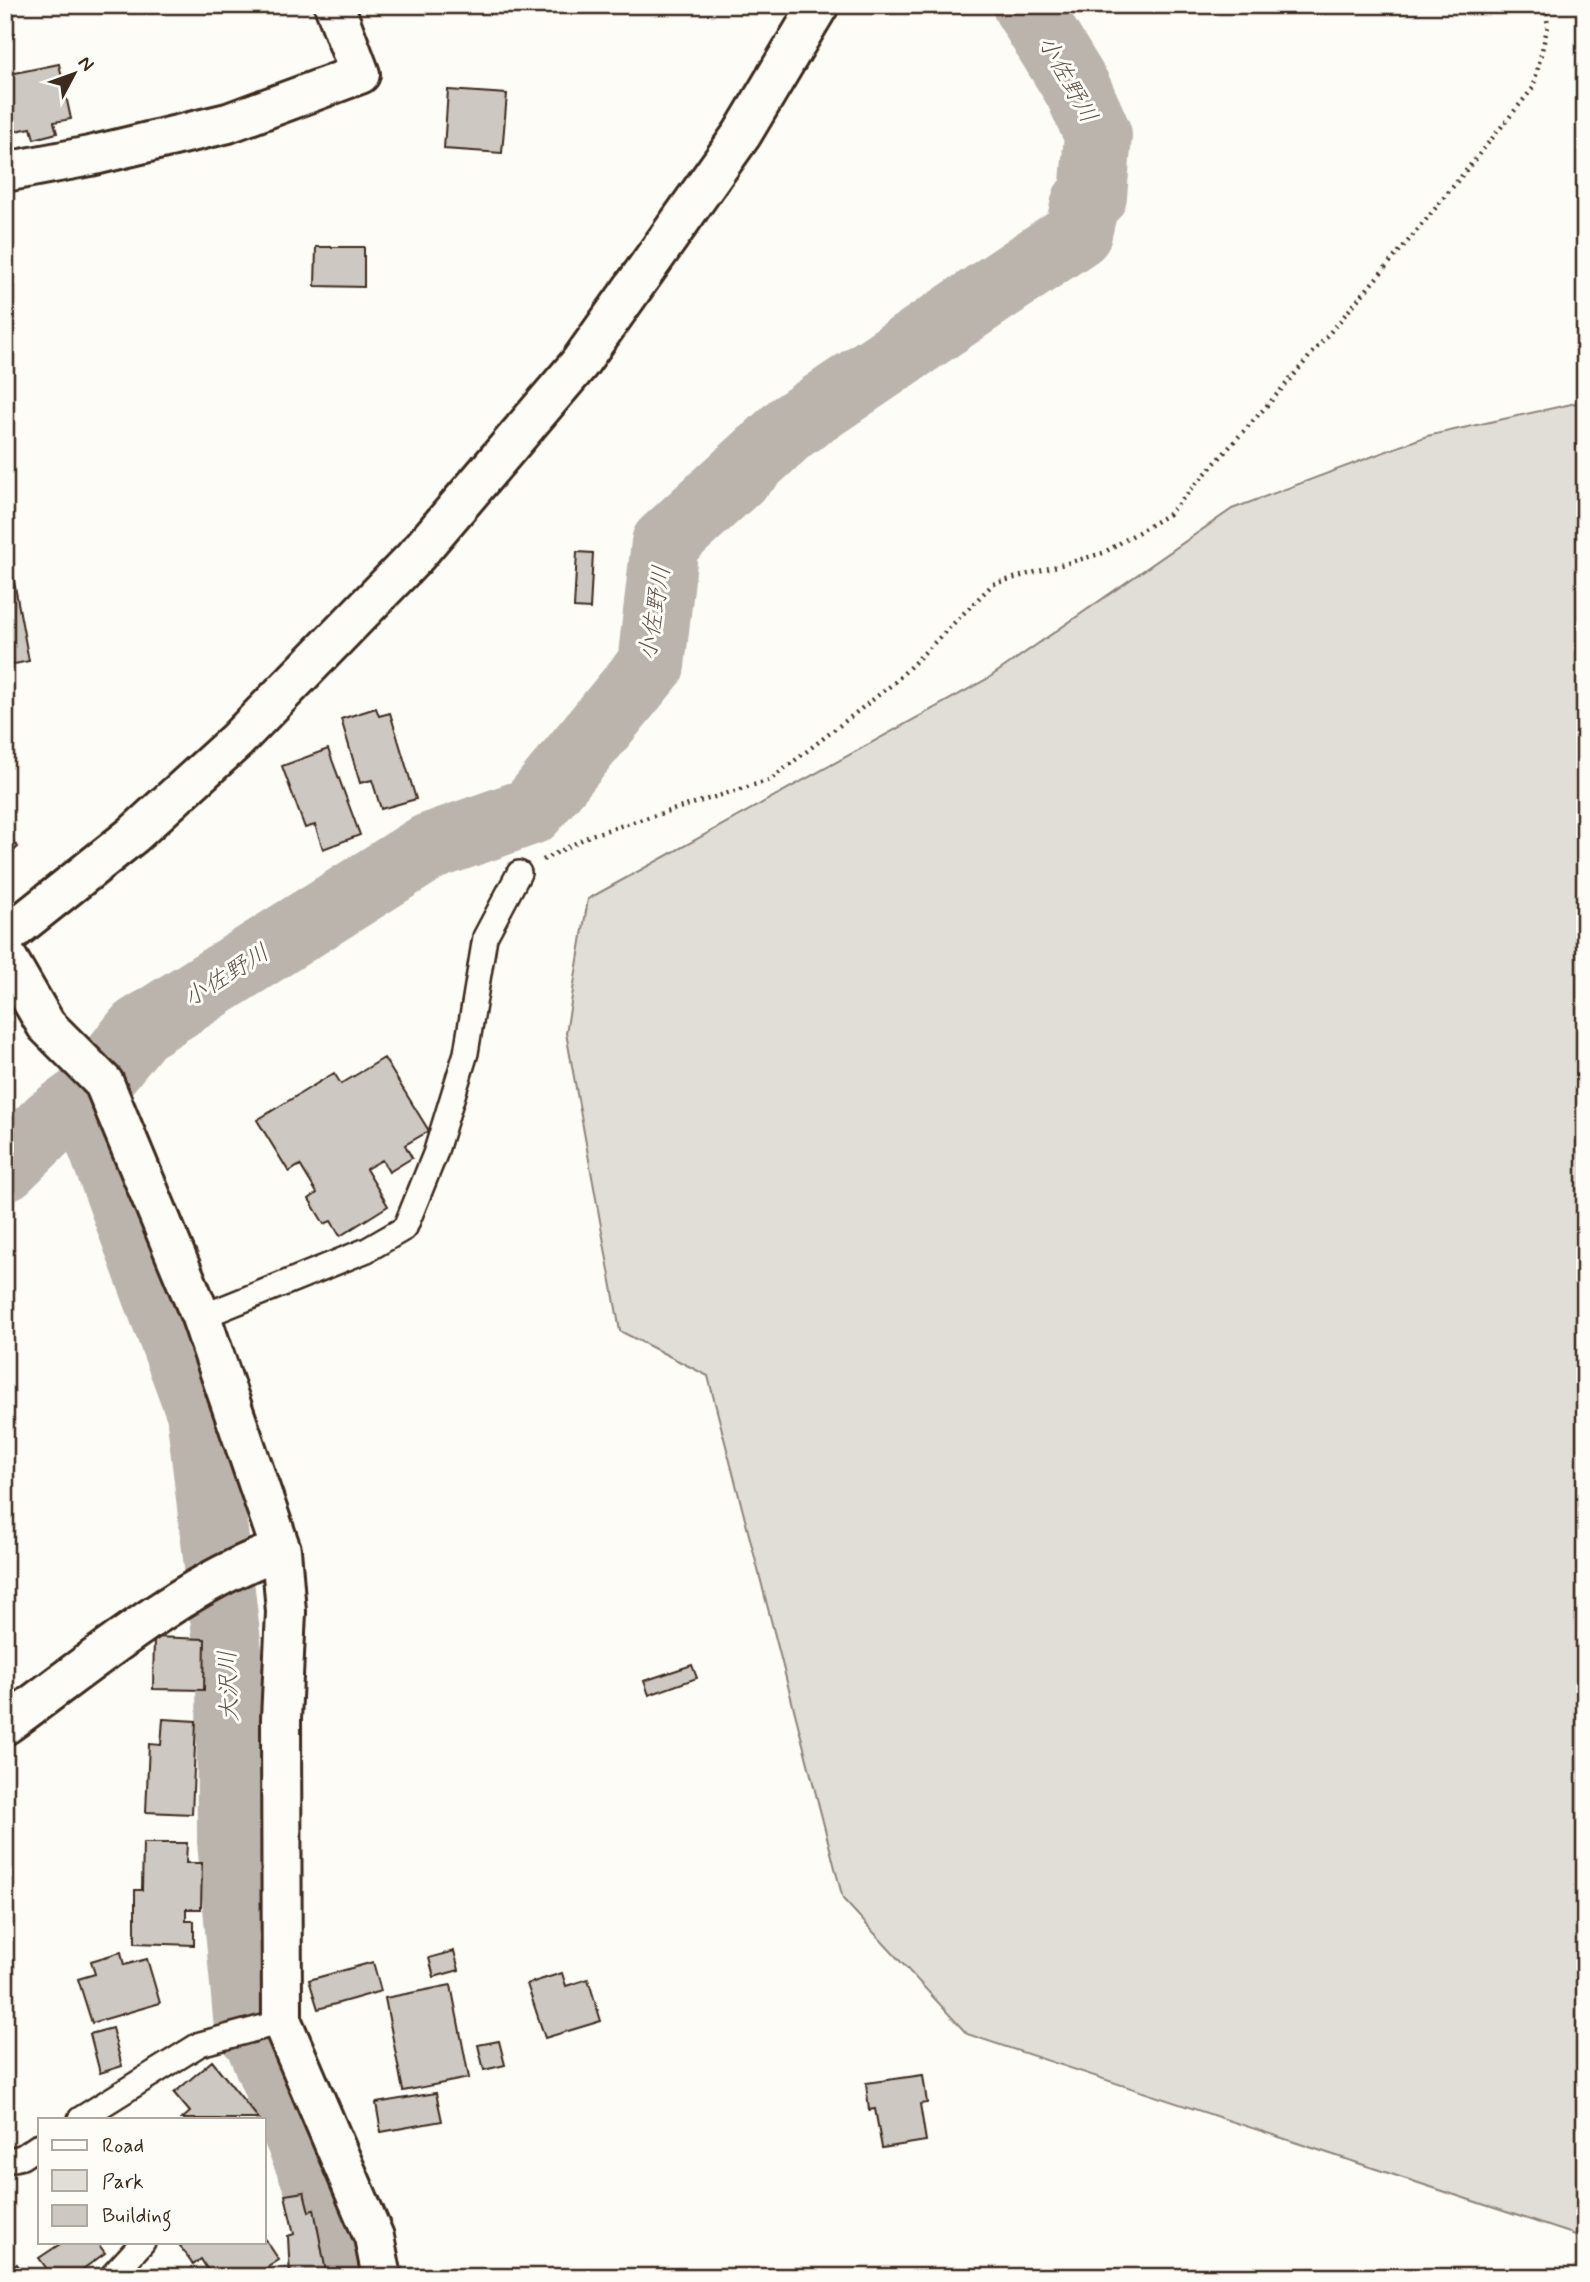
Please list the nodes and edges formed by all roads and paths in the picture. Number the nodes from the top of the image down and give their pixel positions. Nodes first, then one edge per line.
1 (334, 5) edge
2 (819, 5) edge
3 (1544, 5) edge
4 (5, 172) edge
5 (519, 873) joint
6 (5, 937) edge
7 (5, 954) edge
8 (201, 1317) junction
9 (281, 1550) junction
10 (5, 1725) edge
11 (282, 2022) junction
12 (82, 2118) edge
13 (38, 2146) edge
14 (5, 2161) edge
15 (141, 2244) edge
16 (111, 2277) edge
17 (382, 2277) edge

1 - 4 street
2 - 6 street
3 - 5 path
5 - 8 lane
7 - 8 street
8 - 9 street
9 - 10 street
9 - 11 street
11 - 12 lane
11 - 17 street
13 - 14 lane
15 - 16 lane

